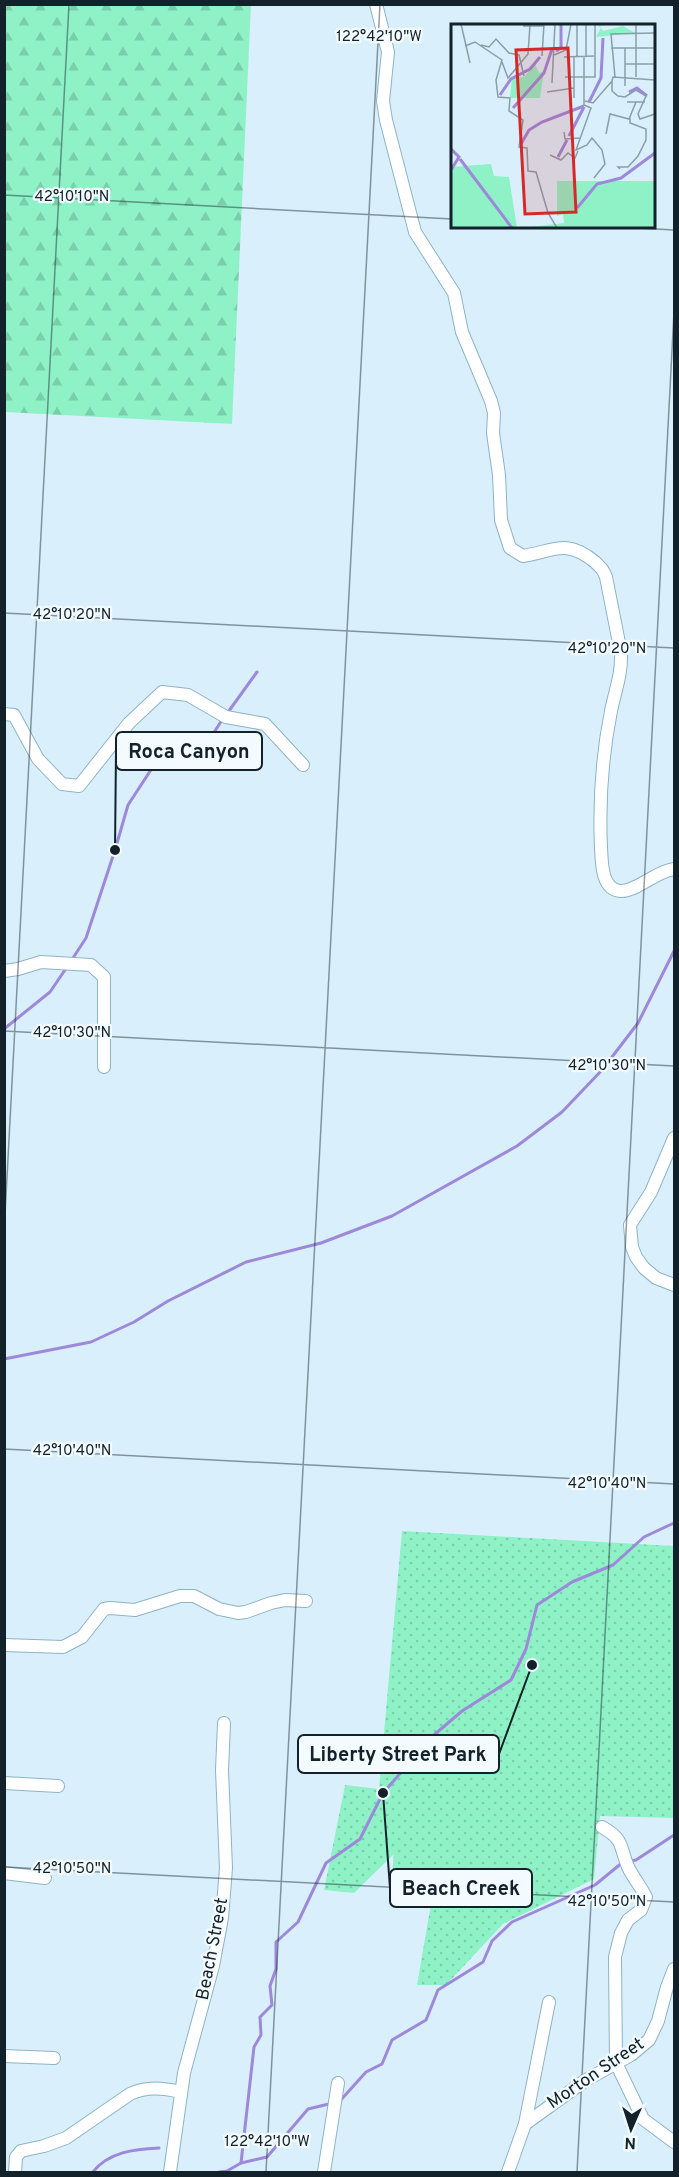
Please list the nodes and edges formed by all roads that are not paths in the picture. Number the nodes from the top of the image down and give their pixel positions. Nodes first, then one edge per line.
1 (376, 4) edge
2 (4, 714) edge
3 (303, 765) dead end
4 (675, 869) edge
5 (4, 971) edge
6 (104, 1067) dead end
7 (675, 1138) edge
8 (675, 1285) edge
9 (306, 1601) dead end
10 (4, 1645) edge
11 (224, 1723) dead end
12 (4, 1783) edge
13 (58, 1786) dead end
14 (602, 1827) dead end
15 (4, 1873) edge
16 (45, 1878) dead end
17 (675, 1969) edge
18 (549, 2002) dead end
19 (4, 2056) edge
20 (54, 2058) dead end
21 (616, 2063) junction
22 (338, 2083) dead end
23 (182, 2092) junction
24 (525, 2124) junction
25 (675, 2142) edge
26 (15, 2172) edge
27 (170, 2172) edge
28 (324, 2172) edge
29 (508, 2172) edge

1 - 4 street
2 - 3 street
5 - 6 street
7 - 8 street
9 - 10 street
11 - 23 street, Beach Street
12 - 13 street
14 - 21 street
15 - 16 street
17 - 21 street, Morton Street
18 - 24 street
19 - 20 street
21 - 24 street, Morton Street
21 - 25 street
22 - 28 street
23 - 26 street
23 - 27 street, Beach Street
24 - 29 street

